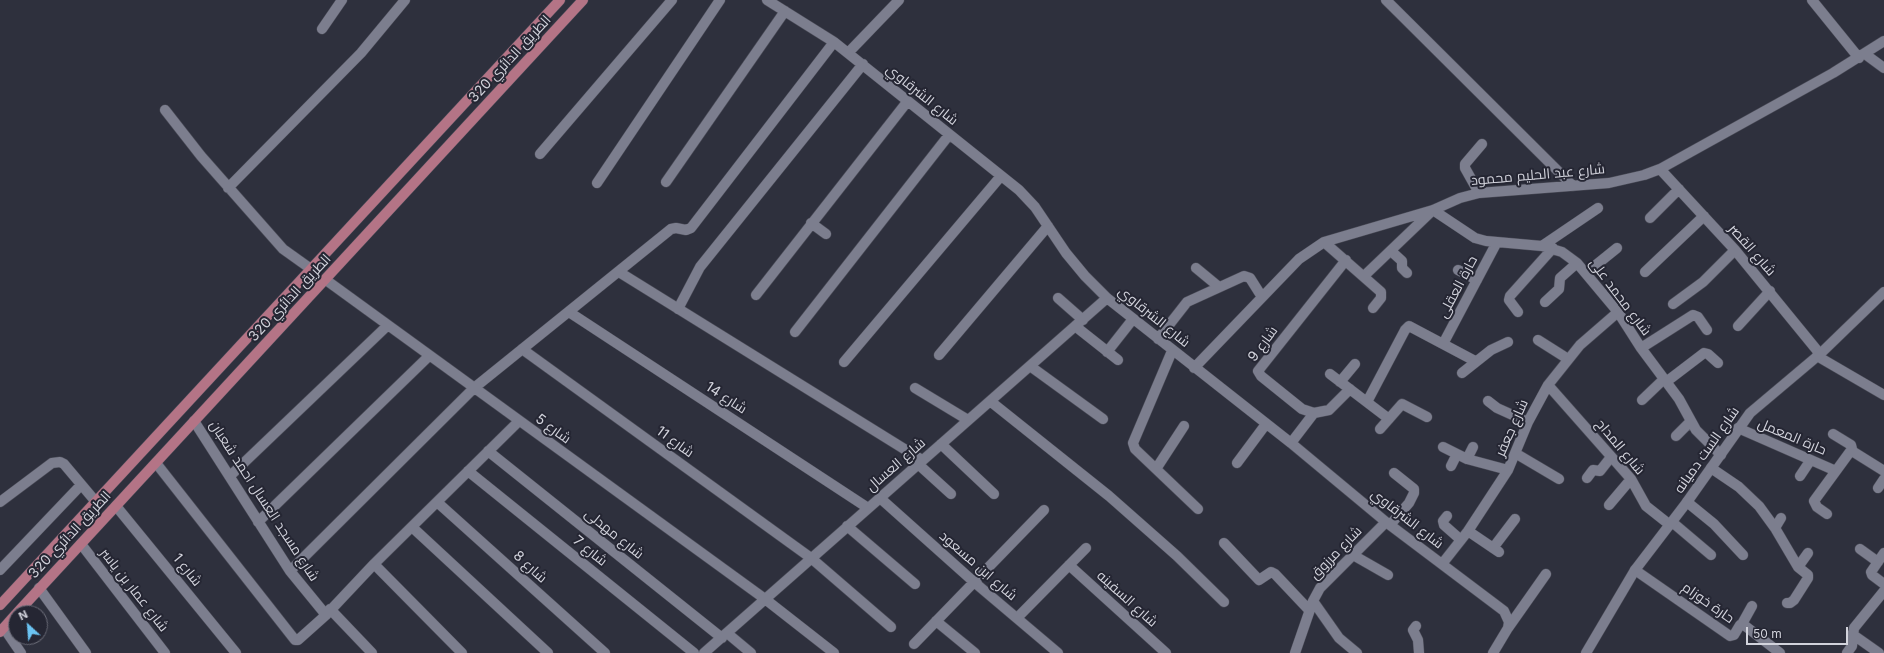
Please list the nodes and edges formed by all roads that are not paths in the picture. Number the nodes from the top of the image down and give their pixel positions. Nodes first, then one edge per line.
1 (342, 0) edge
2 (405, 0) edge
3 (560, 0) edge
4 (583, 0) edge
5 (672, 0) edge
6 (720, 0) edge
7 (899, 0) edge
8 (1386, 0) edge
9 (1812, 0) edge
10 (771, 1) edge
11 (785, 11) junction
12 (322, 29) dead end
13 (1884, 41) edge
14 (834, 42) junction
15 (848, 54) junction
16 (1862, 56) junction
17 (863, 64) junction
18 (1884, 68) edge
19 (907, 102) junction
20 (165, 110) dead end
21 (949, 135) junction
22 (1482, 144) dead end
23 (540, 154) dead end
24 (1660, 169) junction
25 (1001, 176) junction
26 (666, 182) dead end
27 (597, 183) dead end
28 (1573, 186) junction
29 (228, 188) junction
30 (1679, 189) junction
31 (1480, 193) junction
32 (1598, 208) dead end
33 (1433, 210) junction
34 (1704, 216) junction
35 (1650, 218) dead end
36 (811, 223) junction
37 (1048, 226) junction
38 (826, 234) dead end
39 (1324, 242) junction
40 (1497, 242) junction
41 (1542, 246) junction
42 (1553, 248) junction
43 (1617, 248) dead end
44 (1735, 250) junction
45 (1391, 251) junction
46 (1346, 260) junction
47 (1577, 263) junction
48 (1196, 268) dead end
49 (311, 269) junction
50 (1458, 270) dead end
51 (619, 272) junction
52 (1645, 272) dead end
53 (1407, 273) dead end
54 (1586, 273) junction
55 (1364, 276) junction
56 (326, 280) junction
57 (1477, 280) junction
58 (1219, 287) junction
59 (1770, 291) junction
60 (1883, 294) edge
61 (756, 295) dead end
62 (1262, 297) junction
63 (1058, 298) dead end
64 (1107, 298) junction
65 (1546, 302) dead end
66 (1674, 304) dead end
67 (1373, 308) dead end
68 (678, 309) junction
69 (569, 312) junction
70 (1518, 312) dead end
71 (1618, 312) junction
72 (1133, 319) junction
73 (1079, 323) junction
74 (387, 326) junction
75 (1738, 326) dead end
76 (1707, 330) dead end
77 (795, 332) dead end
78 (1158, 339) junction
79 (1538, 340) dead end
80 (1508, 342) dead end
81 (1443, 344) junction
82 (1641, 348) junction
83 (522, 349) junction
84 (1172, 351) junction
85 (1107, 352) junction
86 (939, 355) dead end
87 (1818, 355) junction
88 (429, 356) junction
89 (1568, 359) junction
90 (1118, 360) dead end
91 (1476, 360) junction
92 (844, 362) dead end
93 (1718, 362) dead end
94 (1355, 364) dead end
95 (1030, 366) junction
96 (1194, 368) junction
97 (1462, 373) dead end
98 (1330, 374) dead end
99 (1665, 380) junction
100 (1340, 382) junction
101 (1548, 385) junction
102 (474, 388) junction
103 (915, 388) dead end
104 (1350, 389) junction
105 (1884, 395) edge
106 (1642, 400) dead end
107 (990, 401) junction
108 (1488, 401) dead end
109 (1367, 402) junction
110 (1314, 413) junction
111 (1427, 417) dead end
112 (1389, 418) junction
113 (1103, 419) dead end
114 (968, 420) junction
115 (194, 421) junction
116 (519, 421) junction
117 (1528, 422) junction
118 (1690, 422) junction
119 (1266, 424) junction
120 (1184, 426) dead end
121 (1738, 428) junction
122 (1380, 429) dead end
123 (1833, 434) dead end
124 (1676, 436) dead end
125 (1291, 443) junction
126 (940, 444) junction
127 (1442, 447) dead end
128 (1473, 447) dead end
129 (488, 451) junction
130 (1852, 451) junction
131 (1515, 453) junction
132 (1721, 455) junction
133 (1462, 456) junction
134 (1612, 457) junction
135 (1810, 461) junction
136 (920, 462) junction
137 (156, 463) junction
138 (1237, 463) dead end
139 (1451, 466) dead end
140 (1711, 468) junction
141 (1156, 469) junction
142 (1508, 470) junction
143 (468, 471) junction
144 (1836, 471) junction
145 (1884, 471) edge
146 (1394, 473) dead end
147 (230, 476) junction
148 (1800, 476) dead end
149 (1587, 478) dead end
150 (1559, 479) dead end
151 (1630, 479) junction
152 (1884, 479) edge
153 (81, 485) junction
154 (1878, 488) dead end
155 (951, 494) dead end
156 (994, 494) dead end
157 (880, 498) junction
158 (0, 502) edge
159 (96, 502) junction
160 (437, 502) junction
161 (1688, 502) junction
162 (1609, 505) dead end
163 (116, 506) junction
164 (868, 508) junction
165 (1198, 508) dead end
166 (1044, 510) dead end
167 (1827, 514) dead end
168 (1447, 516) dead end
169 (1781, 518) dead end
170 (1515, 519) dead end
171 (258, 522) junction
172 (1388, 523) junction
173 (1671, 524) junction
174 (847, 526) junction
175 (412, 527) junction
176 (1774, 528) junction
177 (1468, 531) junction
178 (1461, 540) junction
179 (1224, 543) dead end
180 (80, 544) junction
181 (1086, 548) dead end
182 (1860, 549) dead end
183 (1808, 553) dead end
184 (1353, 555) junction
185 (1711, 555) dead end
186 (1743, 555) dead end
187 (812, 558) junction
188 (1881, 558) edge
189 (374, 564) junction
190 (1442, 564) junction
191 (1069, 565) junction
192 (1798, 567) junction
193 (0, 570) edge
194 (1635, 570) junction
195 (290, 571) junction
196 (1546, 574) dead end
197 (1388, 576) dead end
198 (974, 582) junction
199 (915, 584) dead end
200 (1884, 584) edge
201 (39, 588) junction
202 (1884, 591) edge
203 (765, 599) junction
204 (1224, 602) dead end
205 (1787, 603) dead end
206 (0, 605) edge
207 (23, 605) edge
208 (1311, 606) junction
209 (1752, 606) dead end
210 (328, 612) junction
211 (1017, 618) junction
212 (936, 621) junction
213 (1742, 624) junction
214 (1416, 626) dead end
215 (891, 627) dead end
216 (1508, 628) junction
217 (2, 630) edge
218 (1852, 634) junction
219 (724, 635) junction
220 (914, 644) dead end
221 (1342, 649) edge
222 (21, 653) edge
223 (86, 653) edge
224 (165, 653) edge
225 (236, 653) edge
226 (372, 653) edge
227 (462, 653) edge
228 (548, 653) edge
229 (605, 653) edge
230 (694, 653) edge
231 (704, 653) edge
232 (751, 653) edge
233 (834, 653) edge
234 (975, 653) edge
235 (1058, 653) edge
236 (1166, 653) edge
237 (1295, 653) edge
238 (1357, 653) edge
239 (1419, 653) edge
240 (1493, 653) edge
241 (1586, 653) edge
242 (1780, 653) edge
243 (1847, 653) edge
244 (1879, 653) edge

1 - 12 street
2 - 29 street
3 - 49 main road, الطريق الدائري 320
4 - 56 main road, الطريق الدائري 320
5 - 23 street
6 - 27 street
7 - 15 street
8 - 28 street
9 - 16 street
10 - 11 street, شارع الشرقاوي
11 - 14 street, شارع الشرقاوي
11 - 26 street
13 - 16 street, شارع عبد الحليم محمود
14 - 15 street, شارع الشرقاوي
14 - 51 street
15 - 17 street, شارع الشرقاوي
16 - 18 street
16 - 24 street, شارع عبد الحليم محمود
17 - 19 street, شارع الشرقاوي
17 - 68 street
19 - 21 street, شارع الشرقاوي
19 - 36 street
20 - 29 street
21 - 25 street, شارع الشرقاوي
21 - 77 street
22 - 31 street
24 - 28 street, شارع عبد الحليم محمود
24 - 30 street, شارع القصر
25 - 37 street, شارع الشرقاوي
25 - 92 street
28 - 31 street, شارع عبد الحليم محمود
29 - 49 street
30 - 34 street, شارع القصر
30 - 35 street
31 - 33 street, شارع عبد الحليم محمود
32 - 41 street
33 - 39 street, شارع عبد الحليم محمود
33 - 40 street, شارع محمد على
33 - 45 street
34 - 44 street, شارع القصر
34 - 52 street
36 - 38 street
36 - 61 street
37 - 64 street, شارع الشرقاوي
37 - 86 street
39 - 46 street
39 - 62 street, شارع عبد الحليم محمود
40 - 41 street, شارع محمد على
40 - 57 street, حارة العقلى
41 - 42 street, شارع محمد على
42 - 47 street, شارع محمد على
42 - 70 street
43 - 54 street
44 - 59 street, شارع القصر
44 - 66 street
45 - 53 street
45 - 55 street
46 - 55 street
46 - 110 street, شارع 9
47 - 54 street, شارع محمد على
47 - 65 street
48 - 58 street
49 - 159 main road, الطريق الدائري 320
50 - 57 street
51 - 68 street
51 - 69 street
54 - 71 street, شارع محمد على
55 - 67 street
56 - 74 street, شارع 5
56 - 115 main road, الطريق الدائري 320
57 - 81 street, حارة العقلى
58 - 62 street
58 - 78 street
59 - 75 street
59 - 87 street, شارع القصر
60 - 87 street, شارع الست دميانه
62 - 96 street, شارع عبد الحليم محمود
63 - 73 street
64 - 72 street, شارع الشرقاوي
64 - 73 street, شارع العسال
68 - 136 street
69 - 83 street
69 - 164 street, شارع 14
71 - 82 street, شارع محمد على
71 - 89 street, شارع جعفر
72 - 78 street, شارع الشرقاوي
72 - 85 street
73 - 85 street
73 - 95 street, شارع العسال
74 - 88 street, شارع 5
74 - 147 street
76 - 82 street
78 - 84 street, شارع الشرقاوي
79 - 89 street
80 - 91 street
81 - 91 street
81 - 109 street
82 - 99 street, شارع محمد على
83 - 102 street
83 - 187 street, شارع 11
84 - 96 street, شارع الشرقاوي
84 - 141 street
85 - 90 street
87 - 105 street, شارع القصر
87 - 121 street, شارع الست دميانه
88 - 102 street, شارع 5
88 - 171 street
89 - 101 street, شارع جعفر
91 - 97 street
93 - 99 street
94 - 100 street
95 - 107 street, شارع العسال
95 - 113 street
96 - 119 street, شارع الشرقاوي
98 - 100 street
99 - 106 street
99 - 118 street, شارع محمد على
100 - 104 street
101 - 117 street, شارع جعفر
101 - 134 street, شارع المداح
102 - 116 street, شارع 5
102 - 195 street
103 - 114 street
104 - 109 street
104 - 110 street
107 - 114 street, شارع العسال
107 - 204 street
108 - 117 street
109 - 112 street
110 - 125 street
111 - 112 street
112 - 122 street
114 - 126 street, شارع العسال
115 - 137 main road, الطريق الدائري 320
115 - 147 street, شارع مسجد العسال احمد شعبان
116 - 129 street
116 - 203 street, شارع 5
117 - 131 street, شارع جعفر
118 - 124 street
118 - 132 street, شارع محمد على
119 - 125 street, شارع الشرقاوي
119 - 138 street
120 - 141 street
121 - 132 street, شارع الست دميانه
121 - 135 street, حارة المعمل
123 - 130 street
125 - 172 street, شارع الشرقاوي
126 - 136 street, شارع العسال
126 - 156 street
127 - 133 street
128 - 133 street
129 - 143 street
129 - 219 street, شارع مهدلى
130 - 144 street
130 - 145 street
131 - 142 street, شارع جعفر
131 - 150 street
132 - 140 street, شارع الست دميانه
133 - 139 street
133 - 142 street
134 - 149 street
134 - 151 street, شارع المداح
135 - 144 street, حارة المعمل
135 - 148 street
136 - 155 street
136 - 157 street, شارع العسال
137 - 163 main road, الطريق الدائري 320
137 - 210 street
140 - 161 street, شارع الست دميانه
140 - 176 street
141 - 165 street
142 - 177 street, شارع جعفر
143 - 160 street
143 - 230 street, شارع 7
144 - 167 street
146 - 172 street, شارع مرزوق
147 - 171 street, شارع مسجد العسال احمد شعبان
151 - 162 street
151 - 173 street, شارع المداح
152 - 154 street
153 - 158 street
153 - 159 street
153 - 193 street
157 - 164 street, شارع العسال
157 - 198 street, شارع ابن مسعود
159 - 206 main road, الطريق الدائري 320
160 - 175 street
160 - 229 street, شارع 8
161 - 173 street, شارع الست دميانه
161 - 186 street
163 - 180 main road, الطريق الدائري 320
163 - 225 street, شارع 1
164 - 174 street, شارع العسال
166 - 198 street
168 - 178 street
169 - 176 street
170 - 177 street
171 - 195 street, شارع مسجد العسال احمد شعبان
172 - 184 street, شارع مرزوق
172 - 190 street, شارع الشرقاوي
173 - 185 street, شارع المداح
173 - 194 street, شارع الست دميانه
174 - 187 street, شارع العسال
174 - 199 street
175 - 189 street
175 - 228 street
176 - 192 street
177 - 178 street, شارع جعفر
178 - 190 street, شارع جعفر
179 - 208 street
180 - 201 main road, الطريق الدائري 320
180 - 224 street, شارع عمار بن ياسر
181 - 191 street
182 - 188 street
183 - 192 street
184 - 197 street
184 - 208 street, شارع مرزوق
187 - 203 street, شارع العسال
187 - 215 street, شارع 11
188 - 200 street
189 - 210 street
189 - 227 street
190 - 216 street, شارع الشرقاوي
191 - 211 street
191 - 236 street, شارع السفينه
192 - 205 street
194 - 213 street, حارة خوزام
194 - 241 street, شارع الست دميانه
195 - 210 street, شارع مسجد العسال احمد شعبان
196 - 216 street
198 - 211 street, شارع ابن مسعود
198 - 212 street
201 - 207 main road, الطريق الدائري 320
201 - 223 street
202 - 218 street
203 - 219 street, شارع العسال
203 - 233 street, شارع 5
208 - 221 street
208 - 237 street, شارع مرزوق
209 - 213 street
210 - 226 street, شارع مسجد العسال احمد شعبان
211 - 235 street, شارع ابن مسعود
212 - 220 street
212 - 234 street
213 - 242 street, حارة خوزام
214 - 239 street
216 - 240 street
217 - 222 street
218 - 243 street
218 - 244 street
219 - 231 street, شارع العسال
219 - 232 street, شارع مهدلى
221 - 238 street

